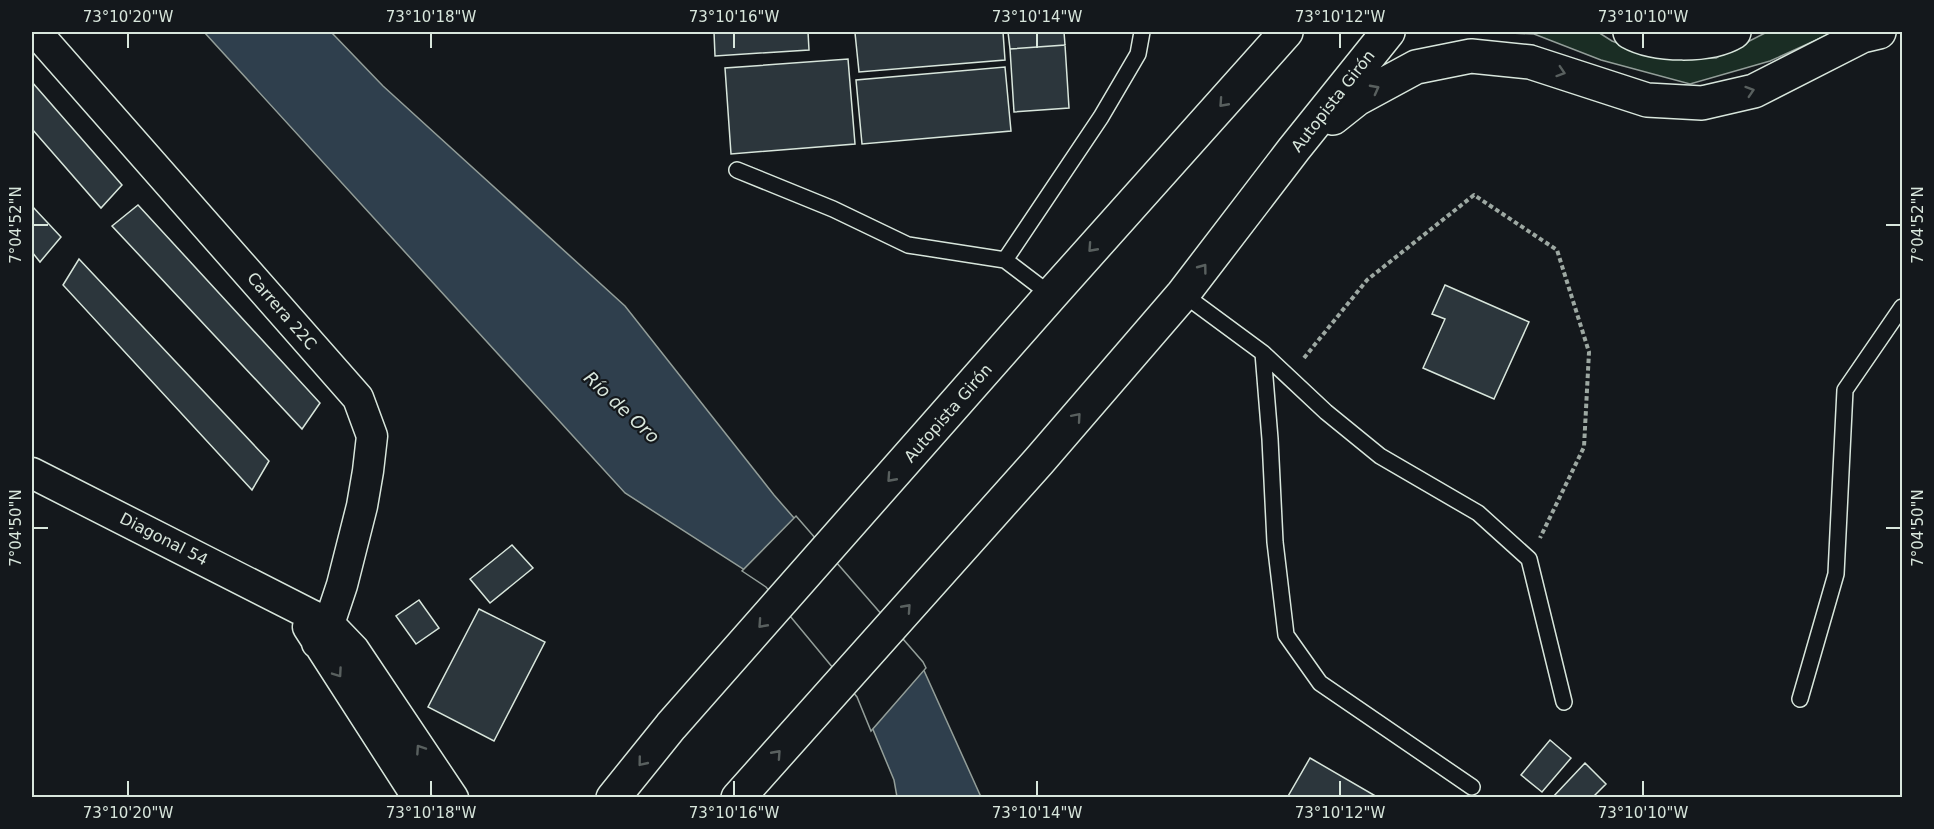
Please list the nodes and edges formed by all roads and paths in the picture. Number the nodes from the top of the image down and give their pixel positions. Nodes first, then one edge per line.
1 (36, 32) edge
2 (1142, 32) edge
3 (1287, 32) edge
4 (1388, 32) edge
5 (1630, 32) edge
6 (1734, 32) edge
7 (1879, 32) edge
8 (1266, 46) edge
9 (1294, 149) junction
10 (736, 170) dead end
11 (1005, 260) junction
12 (1183, 294) junction
13 (1051, 295) junction
14 (1902, 307) edge
15 (1263, 353) junction
16 (1288, 377) junction
17 (32, 473) edge
18 (1529, 559) junction
19 (323, 633) junction
20 (1800, 699) dead end
21 (1564, 702) dead end
22 (1472, 787) dead end
23 (418, 798) edge
24 (453, 798) edge
25 (613, 798) edge
26 (738, 798) edge

1 - 19 street, Carrera 22C
2 - 11 lane
3 - 8 highway, Autopista Girón
4 - 9 highway, Autopista Girón
5 - 6 highway
9 -> 7 highway
8 -> 13 highway, Autopista Girón
12 -> 9 highway, Autopista Girón
10 - 11 lane
11 - 13 lane
12 - 15 lane
26 -> 12 highway, Autopista Girón
13 -> 25 highway, Autopista Girón
14 - 20 lane
15 - 16 lane
15 - 22 lane
16 - 18 lane
16 - 18 path
17 - 19 street, Diagonal 54
18 - 21 lane
19 -> 23 street, Diagonal 54
24 -> 19 street, Diagonal 54

